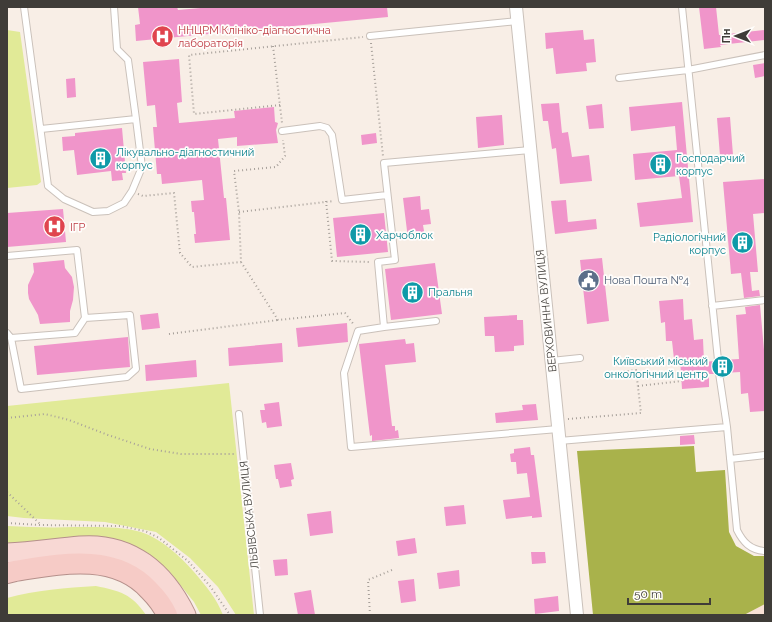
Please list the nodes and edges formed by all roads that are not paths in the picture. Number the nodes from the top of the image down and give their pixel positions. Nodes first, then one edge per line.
1 (24, 7) edge
2 (114, 7) edge
3 (516, 7) edge
4 (682, 7) edge
5 (517, 21) junction
6 (370, 36) road end
7 (765, 55) edge
8 (688, 70) junction
9 (619, 78) dead end
10 (136, 119) junction
11 (41, 129) junction
12 (282, 131) road end
13 (530, 150) junction
14 (387, 195) junction
15 (7, 256) edge
16 (765, 300) edge
17 (712, 306) junction
18 (85, 318) junction
19 (436, 321) dead end
20 (384, 327) junction
21 (9, 336) edge
22 (580, 358) dead end
23 (718, 360) dead end
24 (551, 361) junction
25 (719, 373) dead end
26 (239, 414) dead end
27 (726, 427) junction
28 (559, 435) junction
29 (765, 455) edge
30 (730, 459) junction
31 (765, 550) edge
32 (7, 553) edge
33 (7, 573) edge
34 (167, 615) edge
35 (186, 615) edge
36 (260, 615) edge
37 (577, 615) edge

1 - 11 lane
2 - 10 lane
3 - 5 street, ВЕРХОВИННА ВУЛИЦЯ
4 - 8 lane
5 - 6 lane
5 - 13 street, ВЕРХОВИННА ВУЛИЦЯ
7 - 8 lane
8 - 9 lane
8 - 17 lane
10 - 11 lane
10 - 11 lane
12 - 14 lane
13 - 14 lane
13 - 24 street, ВЕРХОВИННА ВУЛИЦЯ
14 - 20 lane
15 - 18 lane
16 - 17 lane
17 - 23 lane
18 - 21 lane
18 - 21 lane
19 - 20 lane
20 - 28 lane
22 - 24 lane
24 - 28 street, ВЕРХОВИННА ВУЛИЦЯ
25 - 27 lane
26 - 36 lane, ЛЬВІВСЬКА ВУЛИЦЯ
27 - 28 lane
27 - 30 lane
28 - 37 street, ВЕРХОВИННА ВУЛИЦЯ
29 - 30 lane
30 - 31 lane
32 - 35 main road
33 - 34 highway

